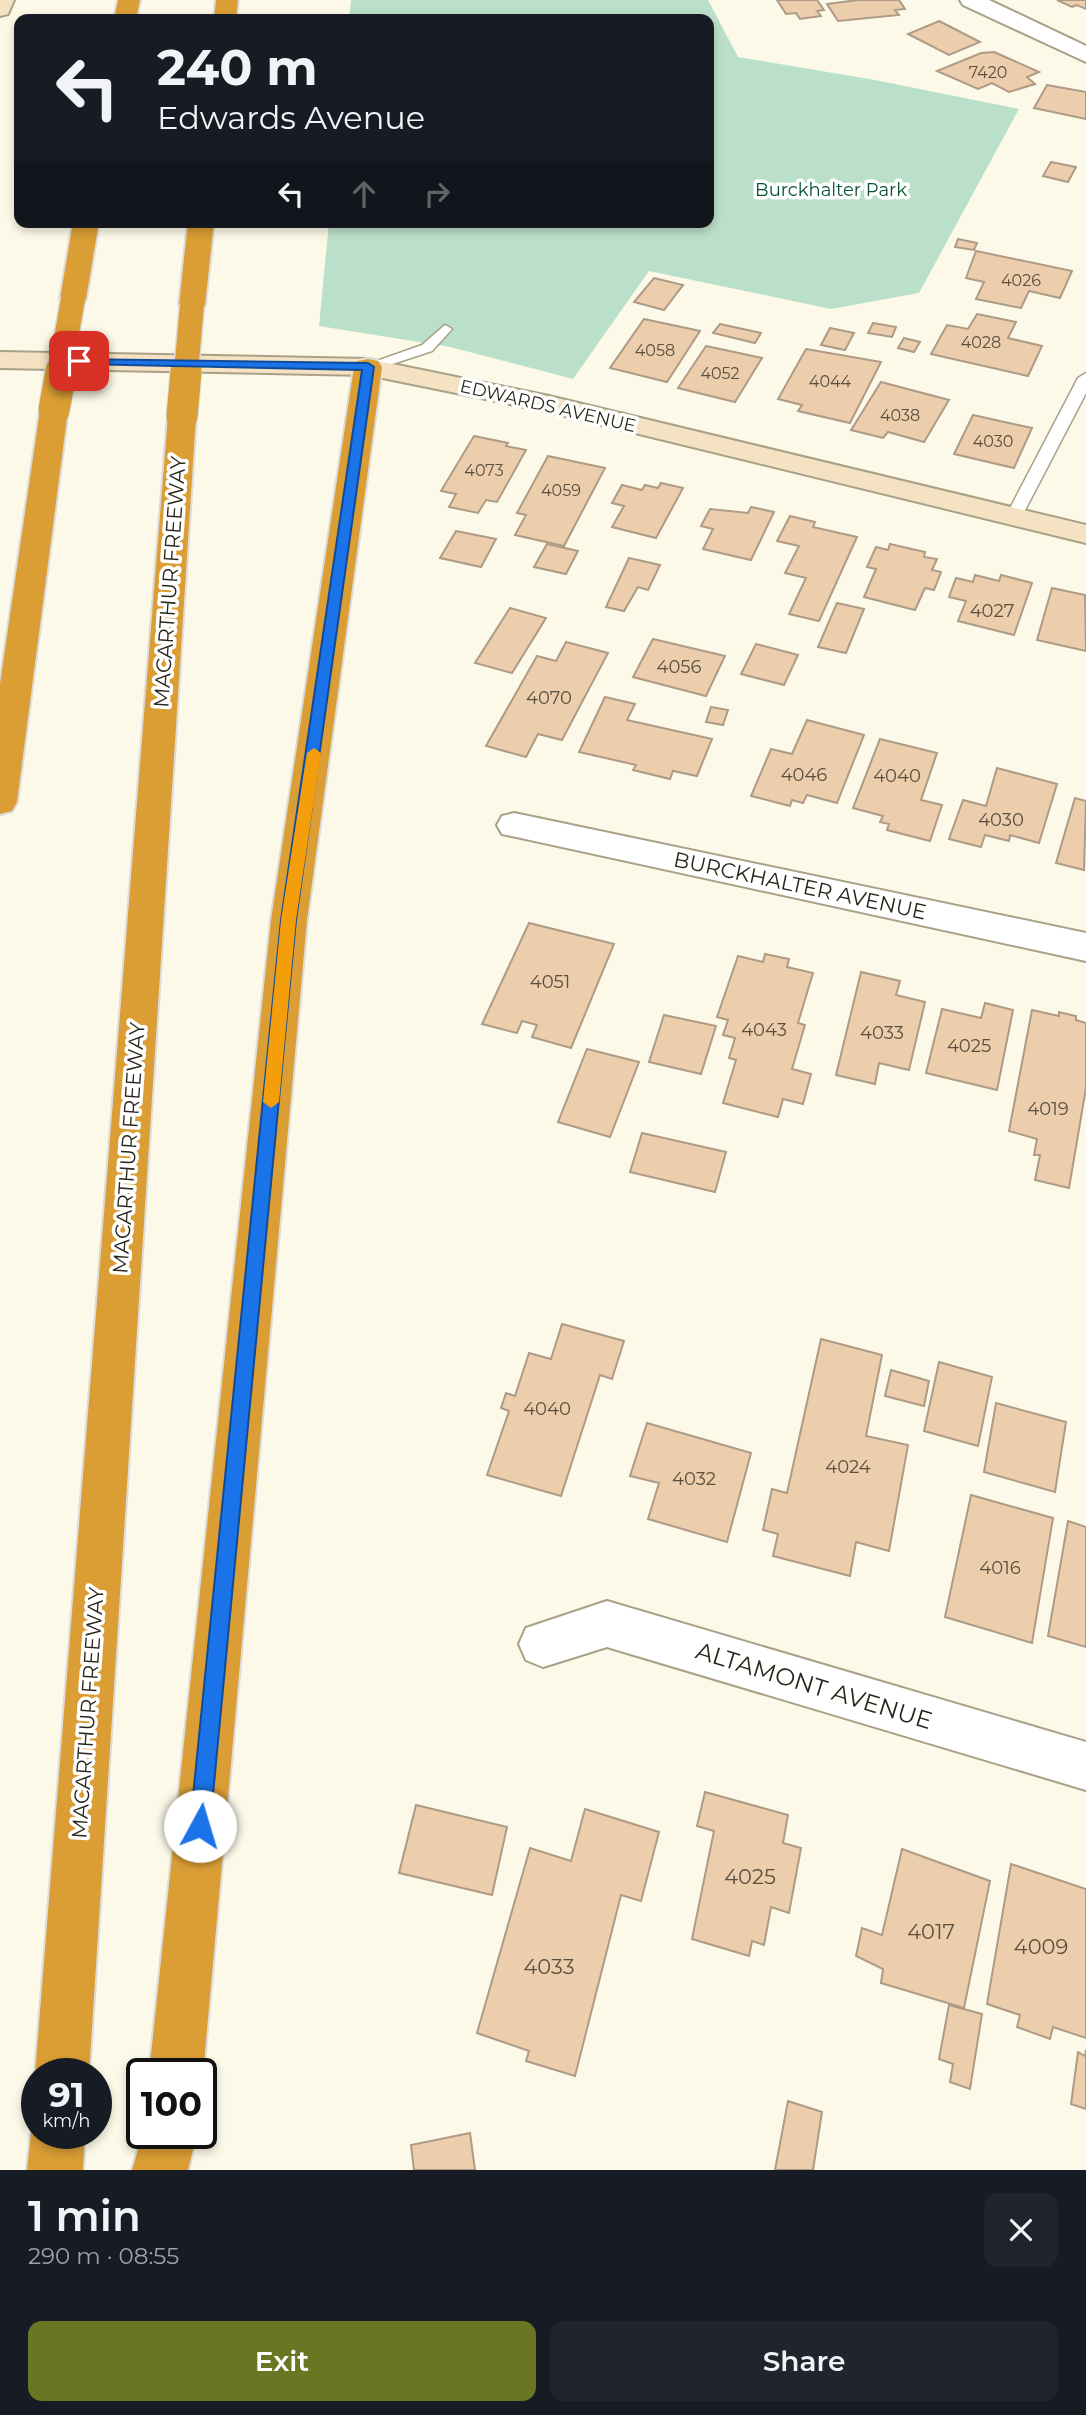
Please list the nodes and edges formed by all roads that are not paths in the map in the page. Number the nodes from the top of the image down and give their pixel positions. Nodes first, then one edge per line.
1 (3, 0) edge
2 (971, 0) edge
3 (0, 9) edge
4 (1086, 55) edge
5 (85, 228) edge
6 (200, 228) edge
7 (445, 329) dead end
8 (0, 360) edge
9 (368, 367) junction
10 (1086, 377) edge
11 (1014, 516) junction
12 (1086, 534) edge
13 (0, 802) edge
14 (513, 825) dead end
15 (1086, 947) edge
16 (543, 1644) dead end
17 (1086, 1766) edge
18 (63, 2058) edge
19 (178, 2058) edge
20 (57, 2149) edge
21 (166, 2149) edge
22 (55, 2170) edge
23 (160, 2170) edge

1 - 3 main road
2 - 4 street
5 - 13 highway, bridge
6 - 18 highway, MACARTHUR FREEWAY, bridge
7 - 9 lane
8 - 9 main road, EDWARDS AVENUE
9 - 11 main road, EDWARDS AVENUE
9 - 19 highway
10 - 11 lane
11 - 12 main road, EDWARDS AVENUE
14 - 15 street, BURCKHALTER AVENUE
16 - 17 street, ALTAMONT AVENUE
20 - 22 highway
21 - 23 highway

